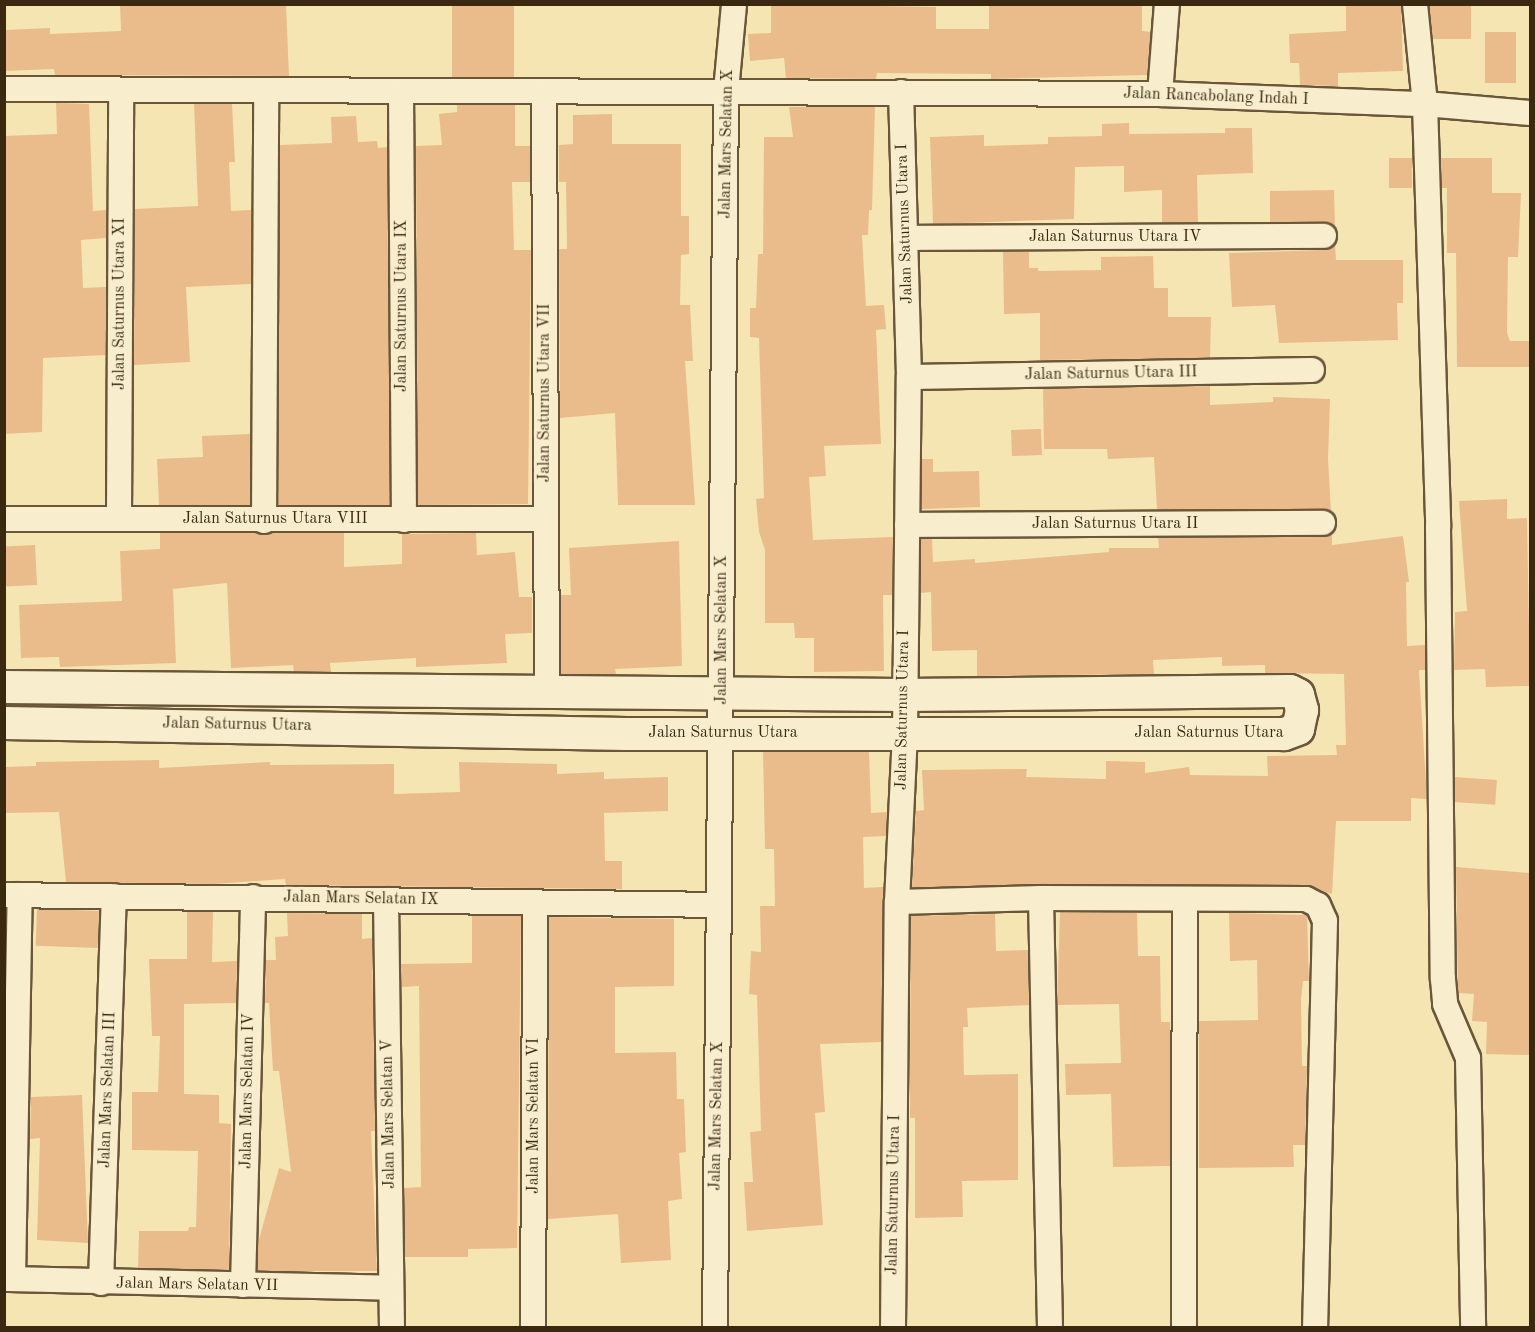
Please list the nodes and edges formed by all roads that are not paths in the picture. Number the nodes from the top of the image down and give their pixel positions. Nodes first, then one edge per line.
1 (734, 4) edge
2 (1167, 4) edge
3 (1416, 4) edge
4 (4, 89) edge
5 (121, 90) junction
6 (401, 91) junction
7 (266, 92) junction
8 (726, 92) junction
9 (901, 92) junction
10 (544, 94) junction
11 (1160, 94) junction
12 (1425, 104) junction
13 (1530, 113) edge
14 (1324, 236) dead end
15 (905, 238) junction
16 (1312, 370) dead end
17 (909, 377) junction
18 (118, 518) junction
19 (4, 519) edge
20 (545, 519) junction
21 (404, 520) junction
22 (264, 521) junction
23 (1323, 522) dead end
24 (907, 525) junction
25 (4, 687) edge
26 (722, 692) junction
27 (547, 693) junction
28 (903, 695) junction
29 (4, 723) edge
30 (722, 733) junction
31 (905, 734) junction
32 (12, 895) edge
33 (114, 897) junction
34 (253, 897) junction
35 (1041, 898) junction
36 (1185, 899) junction
37 (386, 900) junction
38 (897, 902) junction
39 (535, 904) junction
40 (718, 905) junction
41 (9, 1279) edge
42 (101, 1283) junction
43 (243, 1286) junction
44 (390, 1288) junction
45 (392, 1328) edge
46 (533, 1328) edge
47 (715, 1328) edge
48 (893, 1328) edge
49 (1050, 1328) edge
50 (1184, 1328) edge
51 (1315, 1328) edge
52 (1473, 1328) edge

1 - 8 street, Jalan Mars Selatan X
2 - 11 street
3 - 12 street
4 - 5 street, Jalan Rancabolang Indah I
5 - 7 street, Jalan Rancabolang Indah I
5 - 18 street, Jalan Saturnus Utara XI
6 - 7 street, Jalan Rancabolang Indah I
6 - 10 street, Jalan Rancabolang Indah I
6 - 21 street, Jalan Saturnus Utara IX
7 - 22 street
8 - 9 street, Jalan Rancabolang Indah I
8 - 10 street, Jalan Rancabolang Indah I
8 - 26 street, Jalan Mars Selatan X
9 - 11 street, Jalan Rancabolang Indah I
9 - 15 street, Jalan Saturnus Utara I
10 - 20 street, Jalan Saturnus Utara VII
11 - 12 street, Jalan Rancabolang Indah I
12 - 13 street, Jalan Rancabolang Indah I
12 - 52 street
14 - 15 street, Jalan Saturnus Utara IV
15 - 17 street, Jalan Saturnus Utara I
16 - 17 street, Jalan Saturnus Utara III
17 - 24 street, Jalan Saturnus Utara I
18 - 19 street, Jalan Saturnus Utara VIII
18 - 22 street, Jalan Saturnus Utara VIII
20 - 21 street, Jalan Saturnus Utara VIII
20 - 27 street, Jalan Saturnus Utara VII
21 - 22 street, Jalan Saturnus Utara VIII
23 - 24 street, Jalan Saturnus Utara II
24 - 28 street, Jalan Saturnus Utara I
25 - 27 street, Jalan Saturnus Utara
26 - 27 street, Jalan Saturnus Utara
26 - 28 street, Jalan Saturnus Utara
26 - 30 street, Jalan Mars Selatan X
28 - 31 street, Jalan Saturnus Utara I
28 - 31 street, Jalan Saturnus Utara
29 - 30 street, Jalan Saturnus Utara
30 - 31 street, Jalan Saturnus Utara
30 - 40 street, Jalan Mars Selatan X
31 - 38 street, Jalan Saturnus Utara I
32 - 33 street, Jalan Mars Selatan IX
32 - 41 street
33 - 34 street, Jalan Mars Selatan IX
33 - 42 street, Jalan Mars Selatan III
34 - 37 street, Jalan Mars Selatan IX
34 - 43 street, Jalan Mars Selatan IV
35 - 36 street
35 - 38 street
35 - 49 street
36 - 50 street
36 - 51 street
37 - 39 street, Jalan Mars Selatan IX
37 - 44 street, Jalan Mars Selatan V
38 - 48 street, Jalan Saturnus Utara I
39 - 40 street, Jalan Mars Selatan IX
39 - 46 street, Jalan Mars Selatan VI
40 - 47 street, Jalan Mars Selatan X
41 - 42 street, Jalan Mars Selatan VII
42 - 43 street, Jalan Mars Selatan VII
43 - 44 street, Jalan Mars Selatan VII
44 - 45 street, Jalan Mars Selatan V

